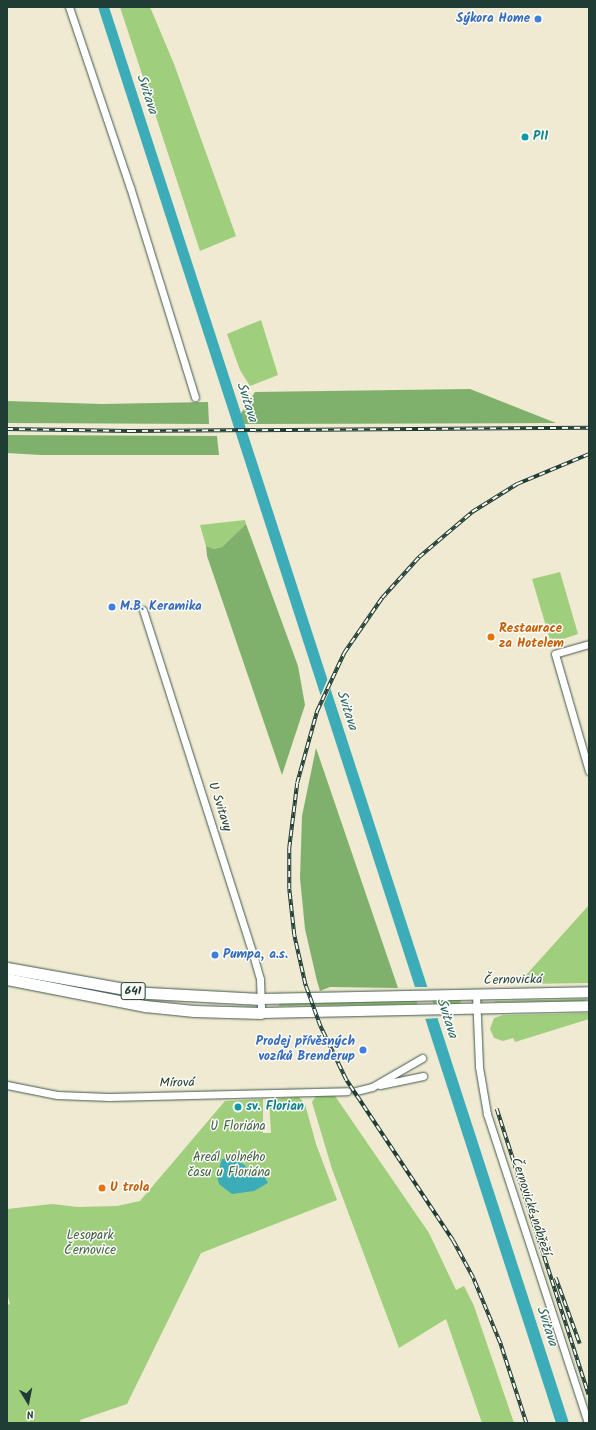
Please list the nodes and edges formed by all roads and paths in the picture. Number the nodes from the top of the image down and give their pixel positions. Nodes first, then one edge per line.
1 (69, 7) edge
2 (195, 396) dead end
3 (143, 610) dead end
4 (589, 644) edge
5 (589, 771) edge
6 (7, 968) edge
7 (7, 979) edge
8 (589, 992) edge
9 (476, 994) junction
10 (261, 999) junction
11 (589, 1006) edge
12 (478, 1008) junction
13 (261, 1013) junction
14 (422, 1058) dead end
15 (423, 1076) dead end
16 (7, 1085) edge
17 (372, 1087) junction
18 (348, 1091) dead end
19 (356, 1091) dead end
20 (588, 1423) edge

1 - 2 street
3 - 10 street, U Svitavy
4 - 5 street
6 - 10 highway, 641
7 - 13 highway, 641
8 - 9 main road, Černovická / 641
9 - 10 main road, Černovická / 641
9 - 12 street, Černovické nábřeží
10 - 13 street, U Svitavy
11 - 12 main road, Černovická / 641
12 - 13 main road, Černovická / 641
12 - 20 street, Černovické nábřeží
14 - 17 street
15 - 17 street
16 - 18 street, Mírová
17 - 19 street

